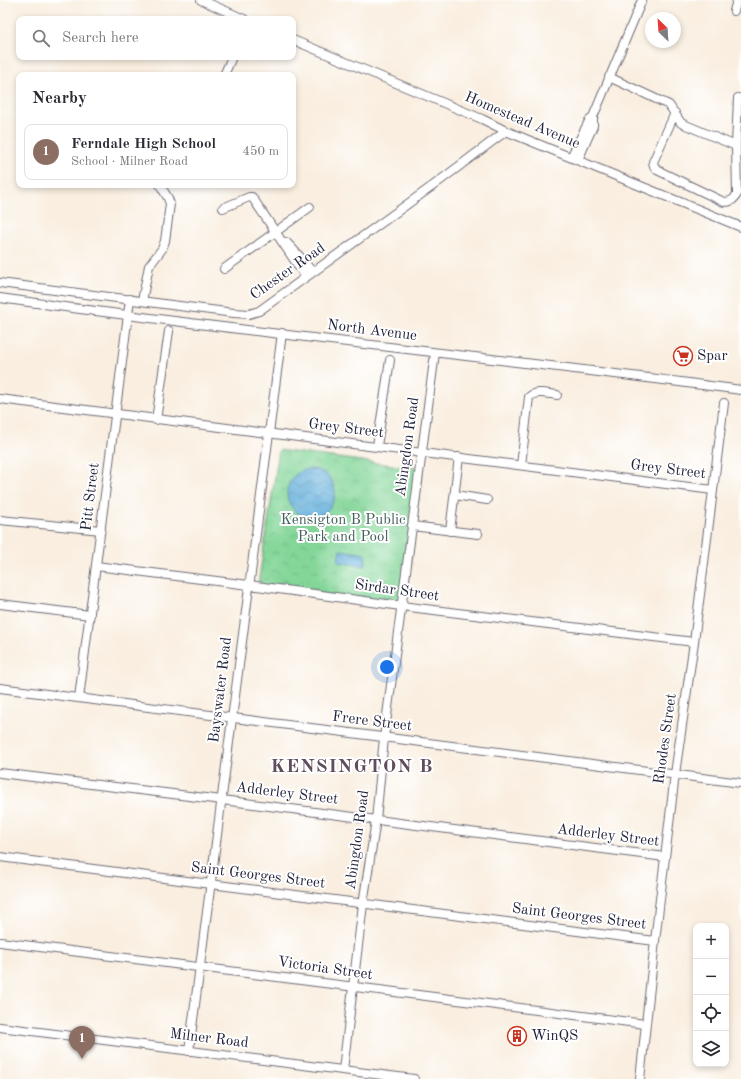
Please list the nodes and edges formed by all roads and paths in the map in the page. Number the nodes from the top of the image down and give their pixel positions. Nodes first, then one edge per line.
1 (201, 0) edge
2 (642, 0) edge
3 (737, 0) edge
4 (216, 3) edge
5 (734, 11) dead end
6 (239, 16) edge
7 (296, 41) edge
8 (231, 60) edge
9 (225, 72) edge
10 (609, 77) junction
11 (738, 98) dead end
12 (674, 113) junction
13 (506, 131) junction
14 (736, 146) junction
15 (574, 159) junction
16 (162, 188) edge
17 (310, 207) dead end
18 (223, 208) dead end
19 (741, 227) edge
20 (277, 233) junction
21 (224, 269) dead end
22 (309, 274) junction
23 (0, 283) edge
24 (0, 298) edge
25 (130, 299) junction
26 (142, 301) junction
27 (128, 316) junction
28 (169, 331) dead end
29 (282, 334) junction
30 (435, 353) junction
31 (390, 360) dead end
32 (741, 390) edge
33 (557, 395) dead end
34 (0, 399) edge
35 (724, 403) dead end
36 (116, 415) junction
37 (156, 420) junction
38 (269, 433) junction
39 (376, 446) junction
40 (421, 452) junction
41 (459, 457) junction
42 (522, 465) junction
43 (713, 490) junction
44 (455, 495) junction
45 (487, 500) dead end
46 (0, 520) edge
47 (412, 526) junction
48 (101, 530) junction
49 (450, 531) junction
50 (478, 534) dead end
51 (96, 566) junction
52 (249, 585) junction
53 (0, 604) edge
54 (401, 606) junction
55 (90, 616) junction
56 (694, 642) junction
57 (0, 688) edge
58 (79, 698) junction
59 (232, 717) junction
60 (384, 738) junction
61 (0, 773) edge
62 (675, 774) junction
63 (741, 783) edge
64 (222, 800) junction
65 (376, 820) junction
66 (665, 857) junction
67 (0, 858) edge
68 (211, 885) junction
69 (363, 904) junction
70 (655, 941) junction
71 (0, 942) edge
72 (200, 966) junction
73 (353, 987) junction
74 (646, 1024) junction
75 (0, 1027) edge
76 (189, 1051) junction
77 (343, 1070) junction
78 (414, 1079) edge
79 (640, 1079) edge

1 - 4 street
2 - 10 street
3 - 5 street
4 - 6 street
7 - 13 street, Homestead Avenue
8 - 9 street
10 - 12 street
10 - 15 street
11 - 14 street
12 - 14 street
12 - 14 street
13 - 15 street, Homestead Avenue
13 - 22 street, Chester Road
15 - 19 street, Homestead Avenue
16 - 26 street
17 - 20 street
18 - 20 street
20 - 21 street
20 - 22 street
22 - 26 street, Chester Road
23 - 25 street, Chester Road
24 - 27 street, North Avenue
25 - 26 street, Chester Road
25 - 27 street, Pitt Street
27 - 29 street, North Avenue
27 - 36 street, Pitt Street
28 - 37 street
29 - 30 street, North Avenue
29 - 38 street, Bayswater Road
30 - 32 street, North Avenue
30 - 40 street, Abingdon Road
31 - 39 street
33 - 42 street
34 - 36 street, Grey Street
35 - 43 street, Rhodes Street
36 - 37 street, Grey Street
36 - 48 street, Pitt Street
37 - 38 street, Grey Street
38 - 39 street, Grey Street
38 - 52 street, Bayswater Road
39 - 40 street, Grey Street
40 - 41 street, Grey Street
40 - 47 street, Abingdon Road
41 - 42 street, Grey Street
41 - 44 street
42 - 43 street, Grey Street
43 - 56 street, Rhodes Street
44 - 45 street
44 - 49 street
46 - 48 street
47 - 49 street
47 - 54 street, Abingdon Road
48 - 51 street, Pitt Street
49 - 50 street
51 - 52 street, Sirdar Street
51 - 55 street, Pitt Street
52 - 54 street, Sirdar Street
52 - 59 street, Bayswater Road
53 - 55 street
54 - 56 street, Sirdar Street
54 - 60 street, Abingdon Road
55 - 58 street, Pitt Street
56 - 62 street, Rhodes Street
57 - 58 street, Frere Street
58 - 59 street, Frere Street
59 - 60 street, Frere Street
59 - 64 street, Bayswater Road
60 - 62 street, Frere Street
60 - 65 street, Abingdon Road
61 - 64 street, Adderley Street
62 - 63 street, Frere Street
62 - 66 street, Rhodes Street
64 - 65 street, Adderley Street
64 - 68 street, Bayswater Road
65 - 66 street, Adderley Street
65 - 69 street, Abingdon Road
66 - 70 street, Rhodes Street
67 - 68 street, Saint Georges Street
68 - 69 street, Saint Georges Street
68 - 72 street, Bayswater Road
69 - 70 street, Saint Georges Street
69 - 73 street, Abingdon Road
70 - 74 street, Rhodes Street
71 - 72 street, Victoria Street
72 - 73 street, Victoria Street
72 - 76 street, Bayswater Road
73 - 74 street, Victoria Street
73 - 77 street, Abingdon Road
74 - 79 street, Rhodes Street
75 - 76 street, Milner Road
76 - 77 street, Milner Road
77 - 78 street, Milner Road

